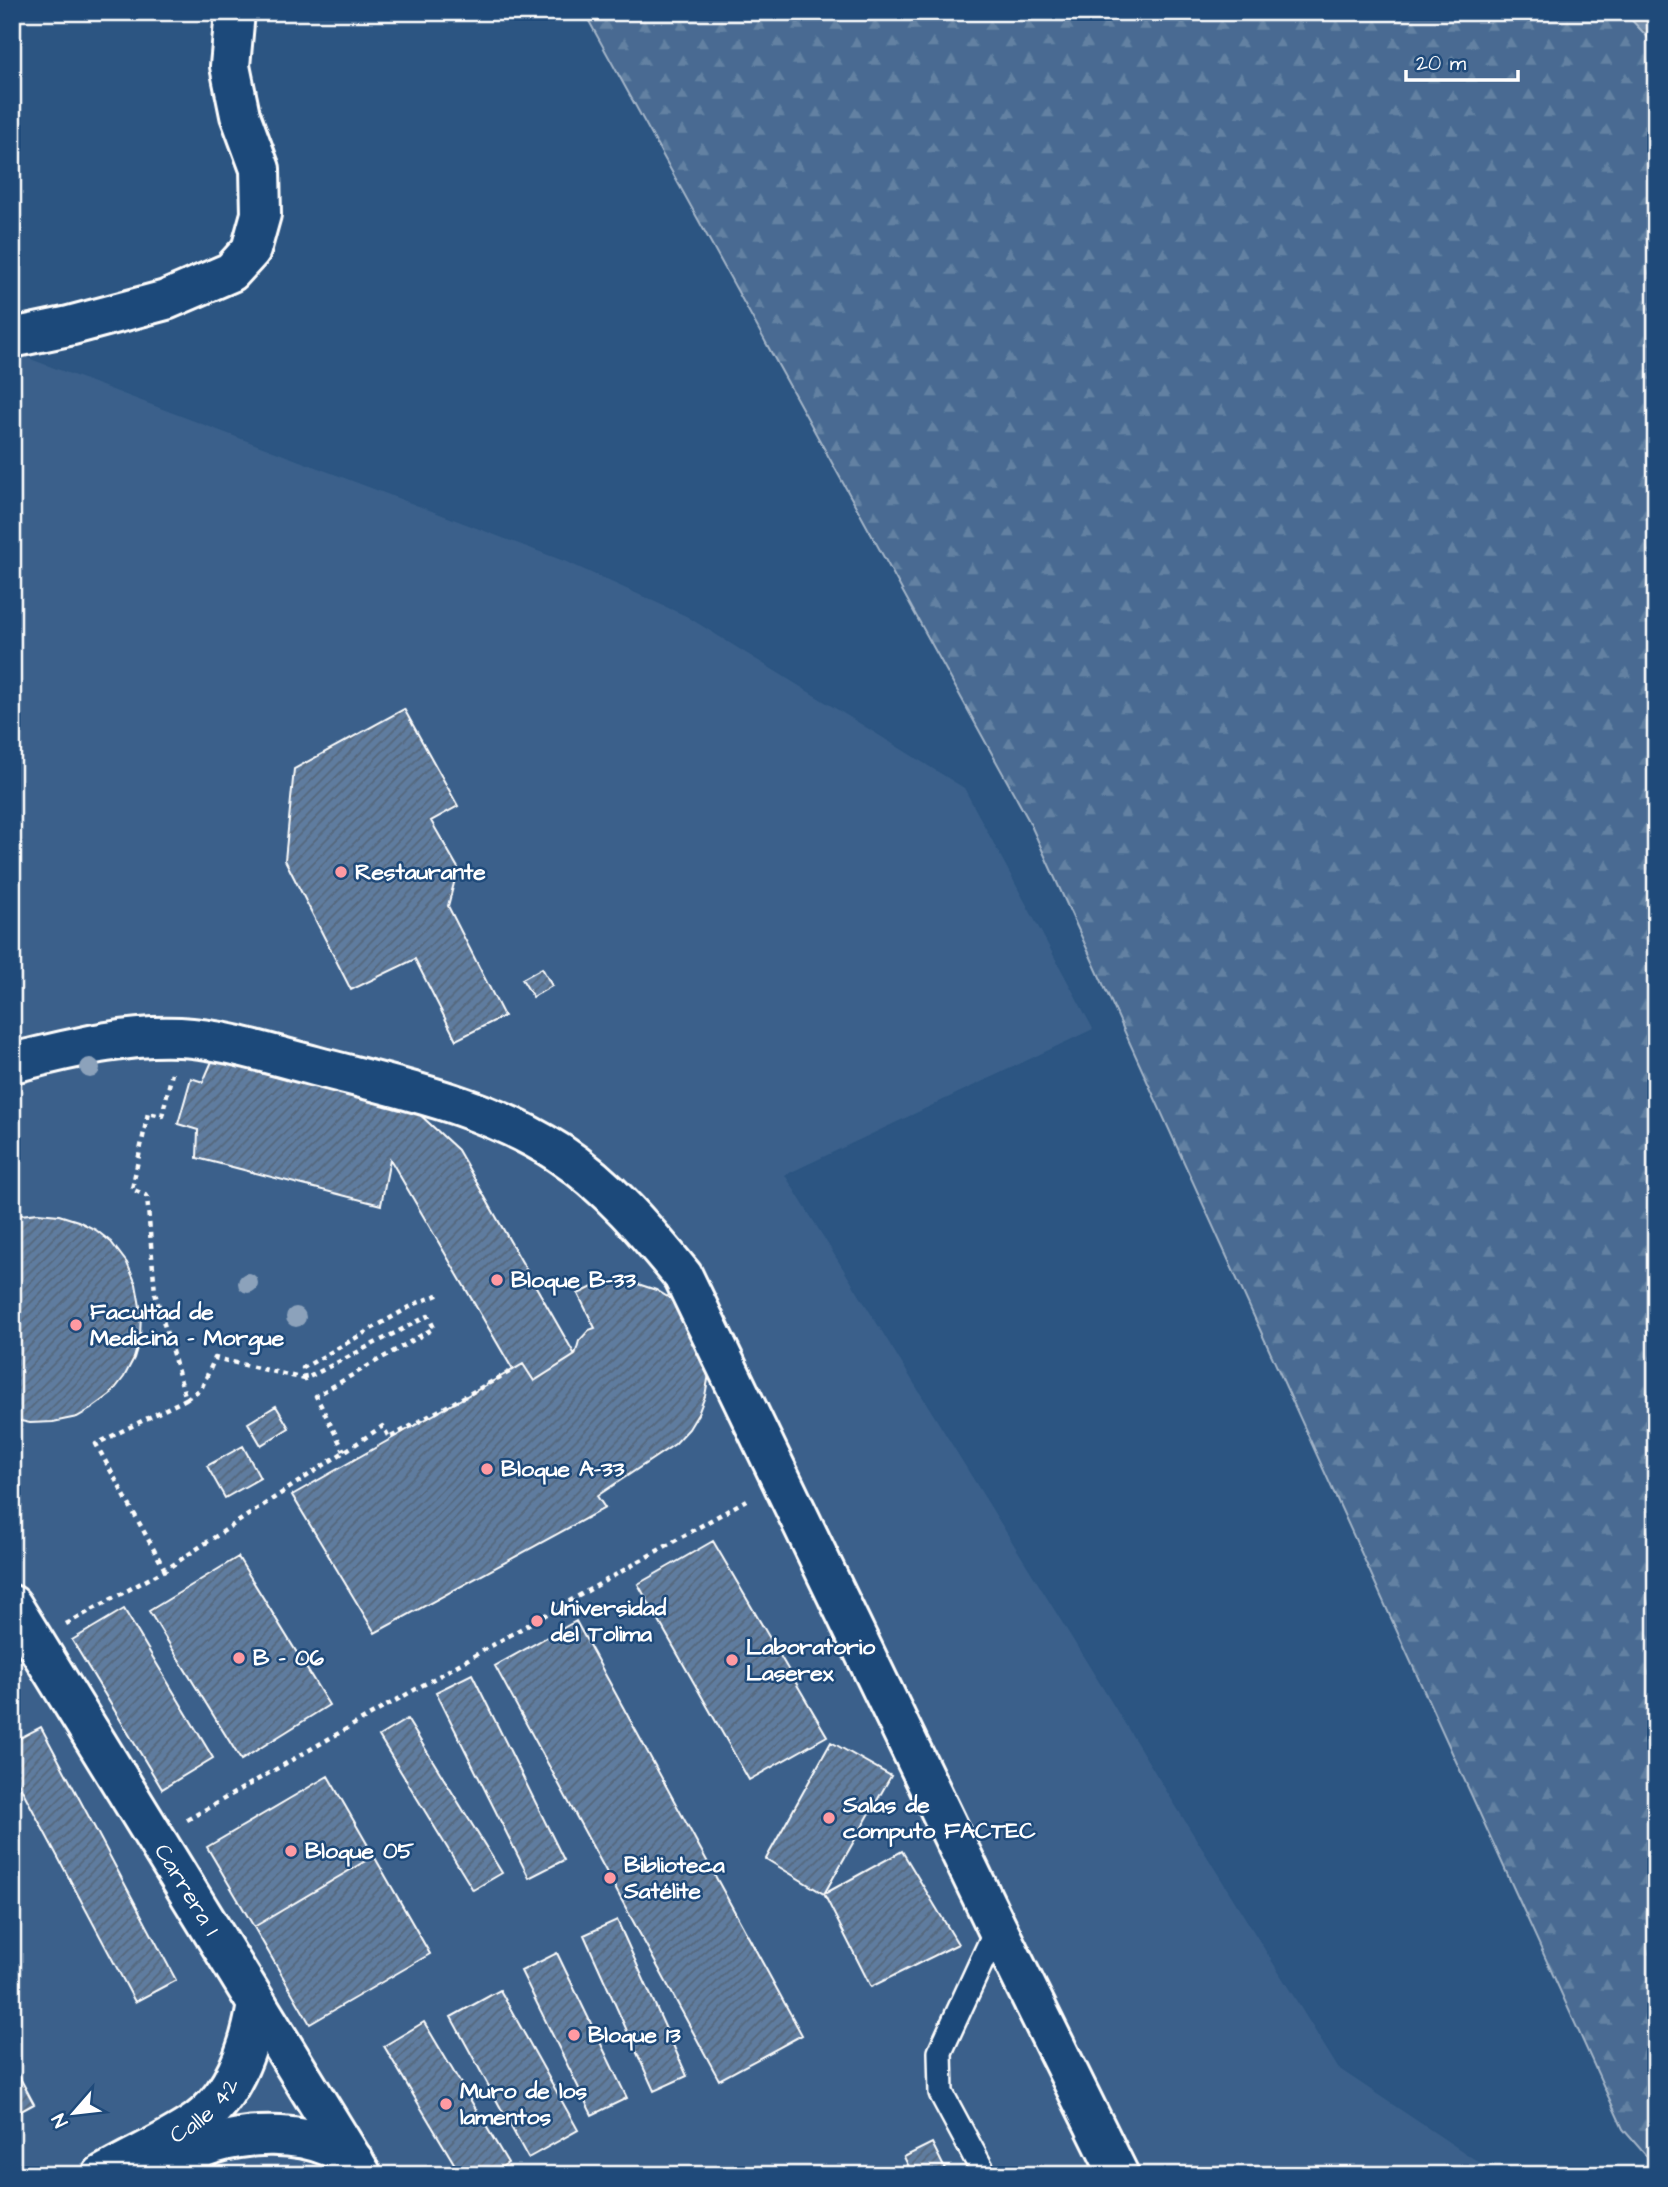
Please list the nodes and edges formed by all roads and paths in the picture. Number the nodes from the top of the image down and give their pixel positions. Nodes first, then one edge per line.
1 (235, 12) edge
2 (12, 338) edge
3 (180, 1037) junction
4 (12, 1063) edge
5 (440, 1294) dead end
6 (513, 1370) dead end
7 (305, 1379) junction
8 (186, 1399) junction
9 (344, 1451) junction
10 (782, 1480) junction
11 (165, 1570) junction
12 (12, 1605) edge
13 (35, 1642) junction
14 (155, 1838) junction
15 (997, 1928) junction
16 (257, 2004) junction
17 (358, 2168) edge
18 (102, 2175) edge
19 (147, 2175) edge
20 (985, 2175) edge
21 (1119, 2175) edge

1 - 2 street
3 - 4 street
3 - 8 path
3 - 10 street
5 - 7 path
6 - 9 path
7 - 8 path
7 - 9 path
8 - 11 path
9 - 11 path
10 - 14 path
10 - 15 street
11 - 13 path
12 - 13 street, Carrera 1
13 - 14 street, Carrera 1
14 - 16 street, Carrera 1
15 - 20 lane
15 - 21 street
16 - 17 street, Carrera 1
16 - 18 street, Calle 42
17 - 19 street, Calle 42

